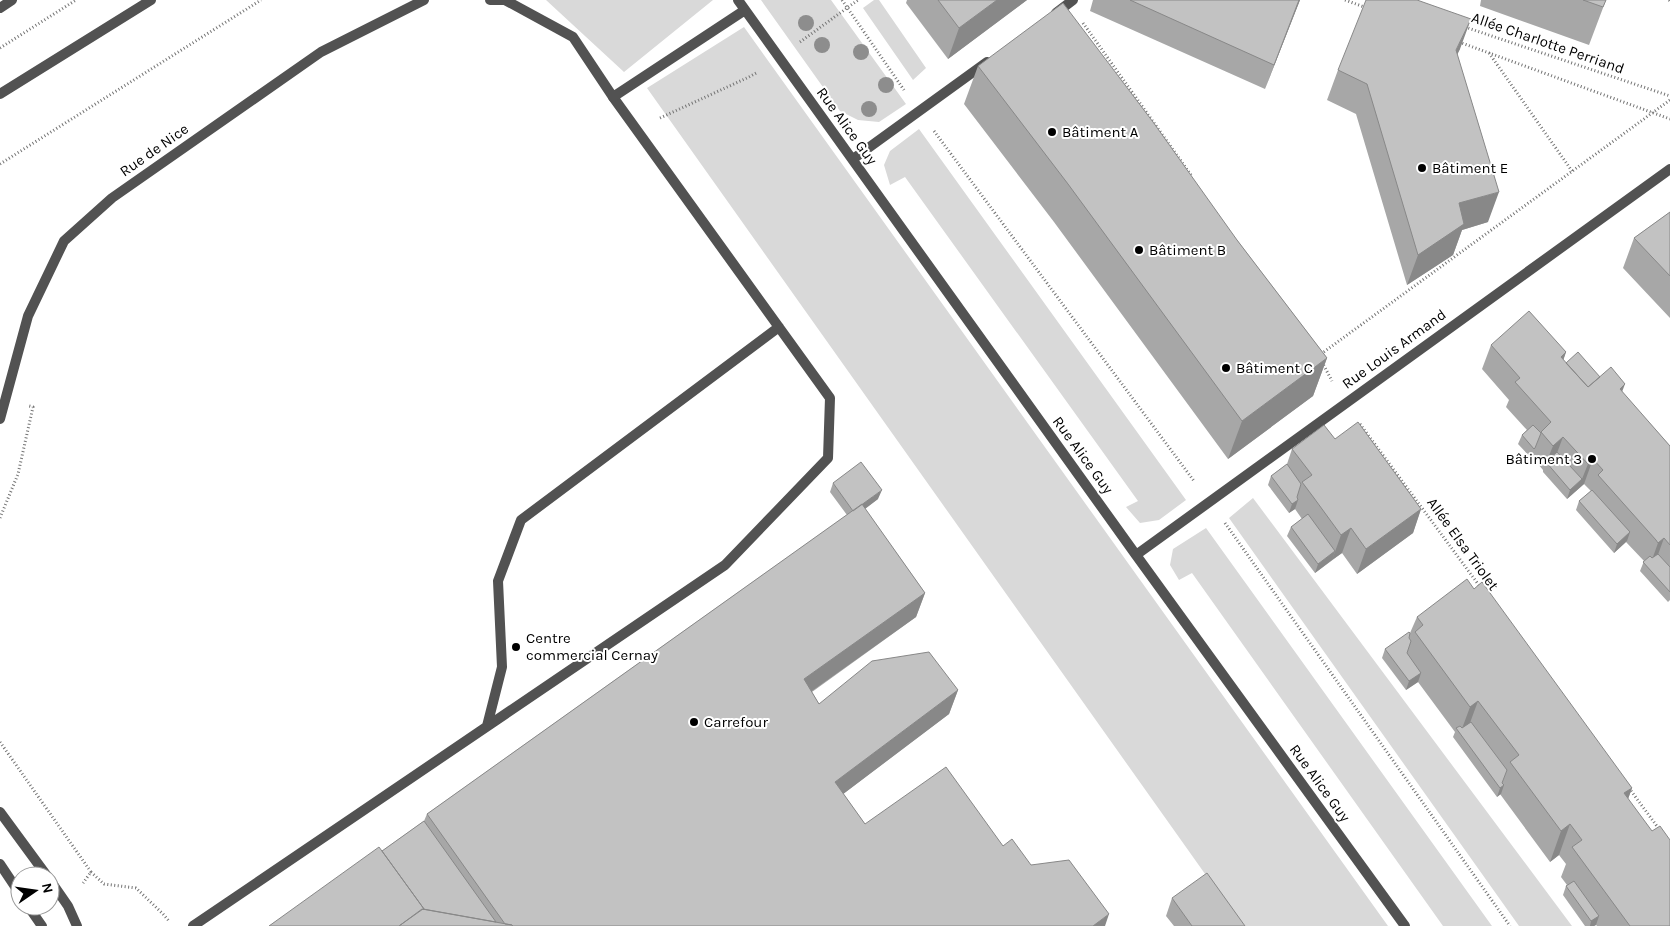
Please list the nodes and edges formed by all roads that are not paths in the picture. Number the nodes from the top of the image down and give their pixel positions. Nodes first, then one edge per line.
1 (12, 0) edge
2 (151, 0) edge
3 (424, 0) edge
4 (490, 0) edge
5 (738, 0) edge
6 (1071, 1) edge
7 (0, 8) edge
8 (745, 10) junction
9 (1046, 20) edge
10 (998, 54) edge
11 (0, 94) edge
12 (613, 97) junction
13 (853, 159) junction
14 (1670, 169) edge
15 (780, 327) junction
16 (1, 415) edge
17 (1136, 555) junction
18 (487, 726) junction
19 (0, 812) edge
20 (0, 864) edge
21 (40, 866) edge
22 (10, 879) edge
23 (60, 894) edge
24 (77, 926) edge
25 (193, 926) edge
26 (1405, 926) edge

1 - 7 street
2 - 11 street
3 - 16 street, Rue de Nice
4 - 12 street
5 - 8 street, Rue Alice Guy
6 - 9 street
8 - 12 street
8 - 13 street, Rue Alice Guy
10 - 13 street
12 - 15 street
13 - 17 street, Rue Alice Guy
14 - 17 street, Rue Louis Armand
15 - 18 street
15 - 18 street
17 - 26 street, Rue Alice Guy
18 - 25 street
19 - 21 street
20 - 22 street
23 - 24 street

